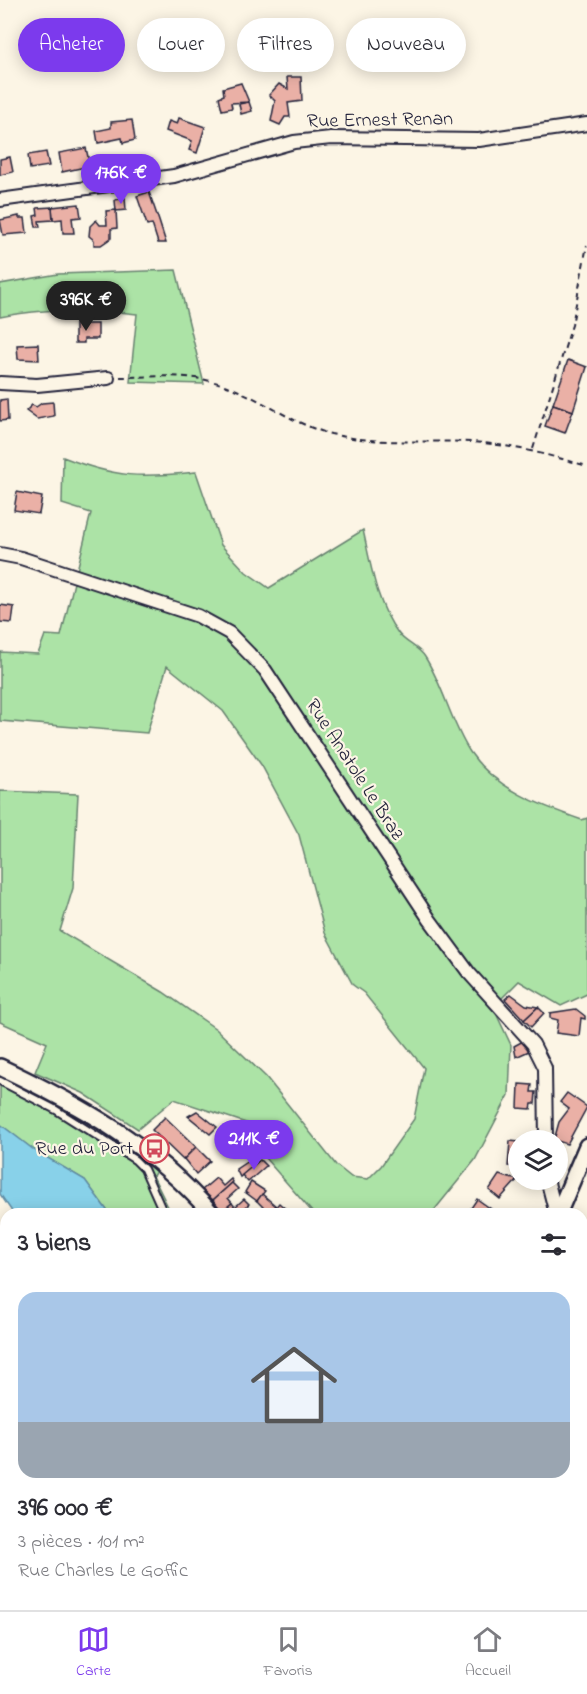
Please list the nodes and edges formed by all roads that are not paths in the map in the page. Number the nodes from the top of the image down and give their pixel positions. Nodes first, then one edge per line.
1 (587, 124) edge
2 (0, 200) edge
3 (108, 378) road end
4 (0, 383) edge
5 (0, 554) edge
6 (0, 1067) edge
7 (0, 1081) edge
8 (546, 1130) edge
9 (587, 1146) edge
10 (551, 1190) edge
11 (161, 1208) edge
12 (206, 1208) edge
13 (555, 1208) edge
14 (560, 1208) edge

1 - 2 street, Rue Ernest Renan
3 - 4 street
5 - 8 street, Rue Anatole Le Braz
6 - 12 street
7 - 11 lane
9 - 14 street
10 - 13 street

